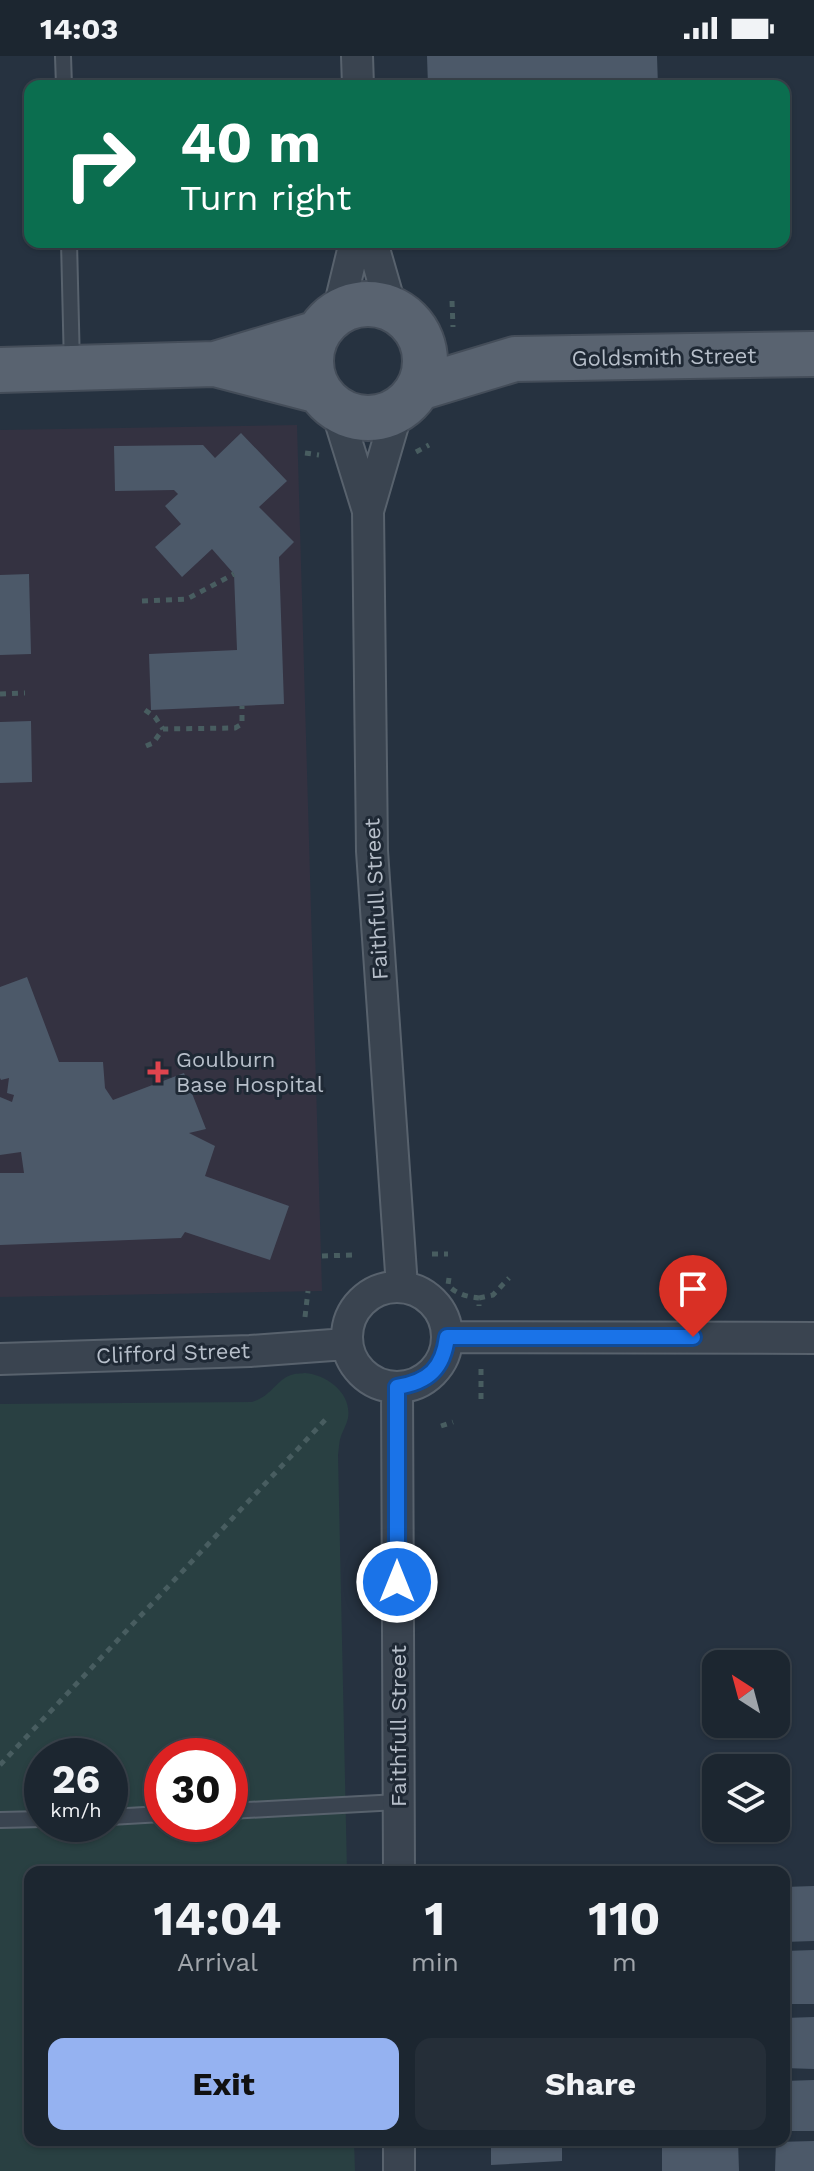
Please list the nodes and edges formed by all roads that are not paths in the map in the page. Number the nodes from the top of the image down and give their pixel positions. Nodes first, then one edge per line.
1 (63, 56) edge
2 (357, 56) edge
3 (64, 80) edge
4 (358, 80) edge
5 (69, 248) edge
6 (353, 248) edge
7 (376, 248) edge
8 (328, 322) junction
9 (421, 323) junction
10 (814, 354) edge
11 (515, 359) junction
12 (215, 364) junction
13 (73, 369) junction
14 (0, 370) edge
15 (408, 398) junction
16 (327, 400) junction
17 (368, 511) junction
18 (402, 1287) junction
19 (447, 1337) junction
20 (814, 1338) edge
21 (346, 1344) junction
22 (0, 1359) edge
23 (397, 1387) junction
24 (398, 1802) junction
25 (248, 1810) edge
26 (24, 1819) edge
27 (0, 1820) edge
28 (399, 1866) edge
29 (399, 2146) edge
30 (399, 2171) edge

1 - 3 lane
2 - 4 street
5 - 13 lane
6 - 8 street
7 - 9 street
8 - 9 main road
8 - 12 main road
8 - 16 main road
9 - 11 main road, Goldsmith Street
9 - 15 main road
10 - 11 main road, Goldsmith Street
11 - 15 main road, Goldsmith Street
12 - 13 main road
12 - 16 main road
13 - 14 main road
15 - 16 main road
15 - 17 street, Faithfull Street
16 - 17 street, Faithfull Street
17 - 18 street, Faithfull Street
18 - 19 street
18 - 21 street
19 - 20 street
19 - 23 street
21 - 22 street, Clifford Street
21 - 23 street
23 - 24 street, Faithfull Street
24 - 25 lane
24 - 28 street, Faithfull Street
26 - 27 lane
29 - 30 street

